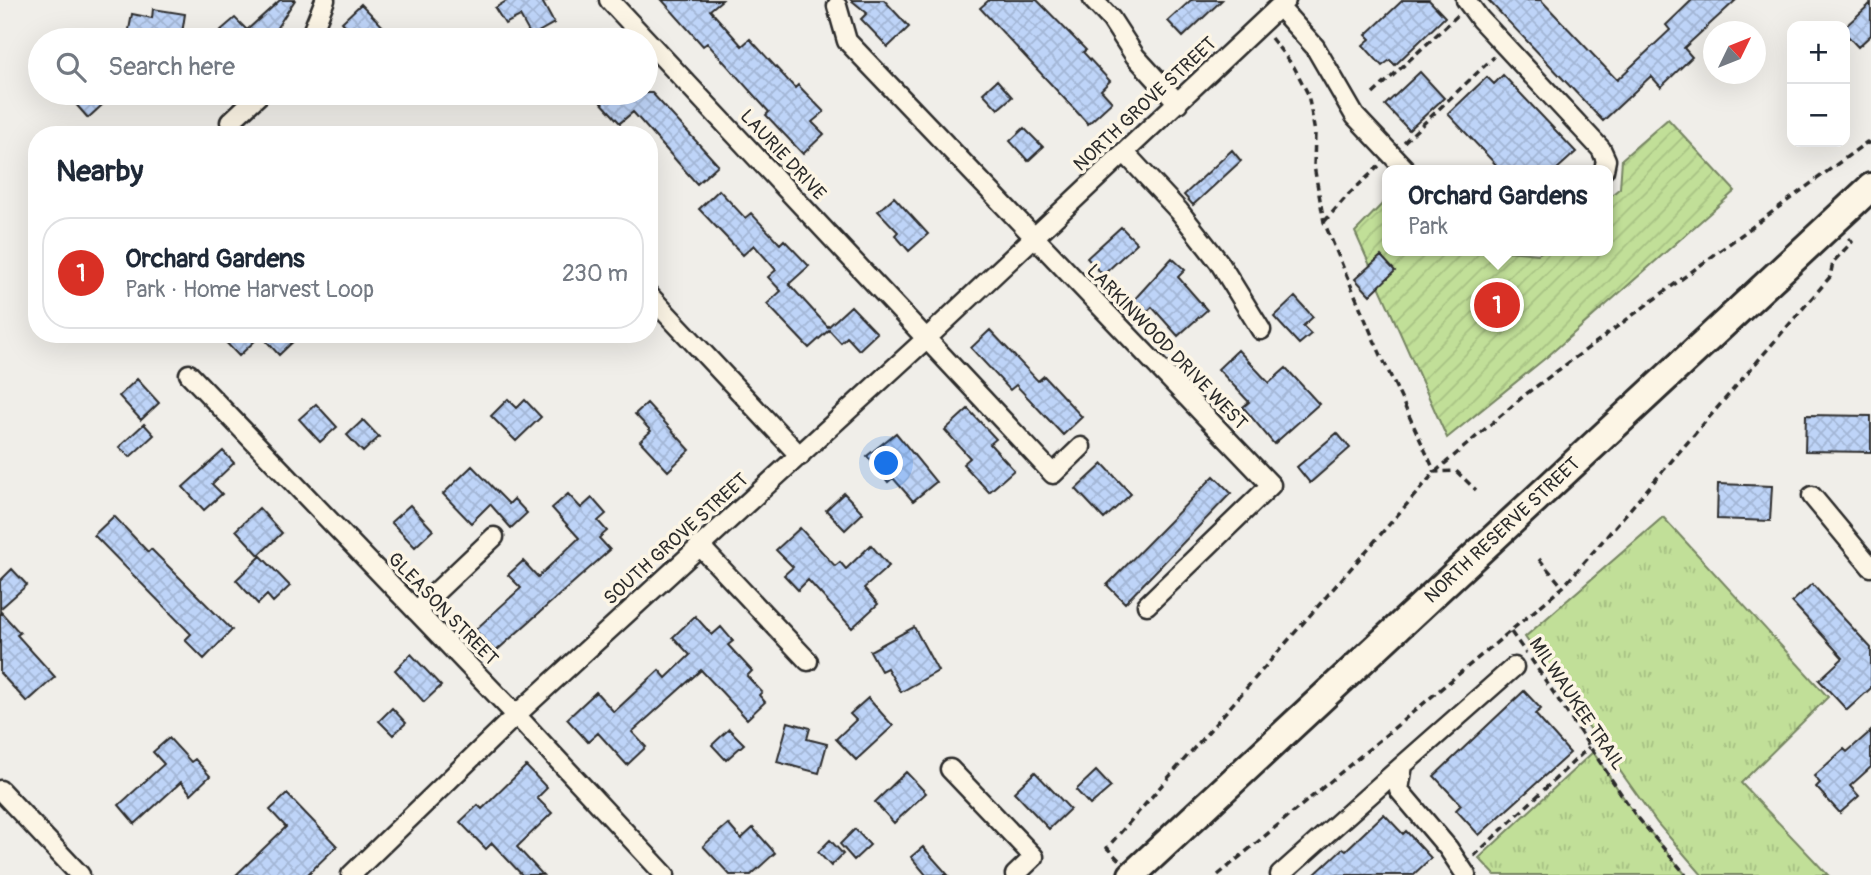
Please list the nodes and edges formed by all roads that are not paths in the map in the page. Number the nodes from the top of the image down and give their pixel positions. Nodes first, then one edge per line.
1 (325, 0) edge
2 (609, 0) edge
3 (1093, 0) edge
4 (1282, 3) edge
5 (837, 6) dead end
6 (1463, 7) edge
7 (314, 28) edge
8 (635, 28) edge
9 (658, 52) edge
10 (1178, 103) junction
11 (248, 105) edge
12 (230, 122) dead end
13 (1125, 153) junction
14 (1401, 165) edge
15 (1605, 165) edge
16 (1871, 187) edge
17 (1033, 238) junction
18 (658, 305) edge
19 (1261, 330) dead end
20 (927, 338) junction
21 (189, 374) dead end
22 (1081, 447) dead end
23 (800, 456) junction
24 (1812, 496) dead end
25 (494, 537) dead end
26 (699, 545) junction
27 (1871, 568) edge
28 (1147, 605) dead end
29 (416, 611) junction
30 (808, 661) dead end
31 (1514, 667) dead end
32 (516, 715) junction
33 (1404, 765) junction
34 (950, 769) dead end
35 (0, 790) edge
36 (1463, 874) edge
37 (80, 875) edge
38 (351, 875) edge
39 (665, 875) edge
40 (1014, 875) edge
41 (1132, 875) edge
42 (1280, 875) edge

1 - 7 street
2 - 8 street, LAURIE DRIVE
3 - 10 street
4 - 10 street, NORTH GROVE STREET
4 - 14 street
5 - 17 street, LARKINWOOD DRIVE WEST
6 - 15 street
9 - 20 street, LAURIE DRIVE
10 - 13 street, NORTH GROVE STREET
11 - 12 street
13 - 17 street, NORTH GROVE STREET
13 - 19 street
16 - 41 highway, NORTH RESERVE STREET
17 - 20 street, SOUTH GROVE STREET
17 - 28 street, LARKINWOOD DRIVE WEST
18 - 23 street
20 - 22 street, LAURIE DRIVE
20 - 23 street, SOUTH GROVE STREET
21 - 29 street, GLEASON STREET
23 - 26 street, SOUTH GROVE STREET
24 - 27 street
25 - 29 street
26 - 30 street
26 - 32 street, SOUTH GROVE STREET
29 - 32 street, GLEASON STREET
31 - 33 street
32 - 38 street, SOUTH GROVE STREET
32 - 39 street, GLEASON STREET
33 - 36 street
33 - 42 street
34 - 40 street
35 - 37 street

